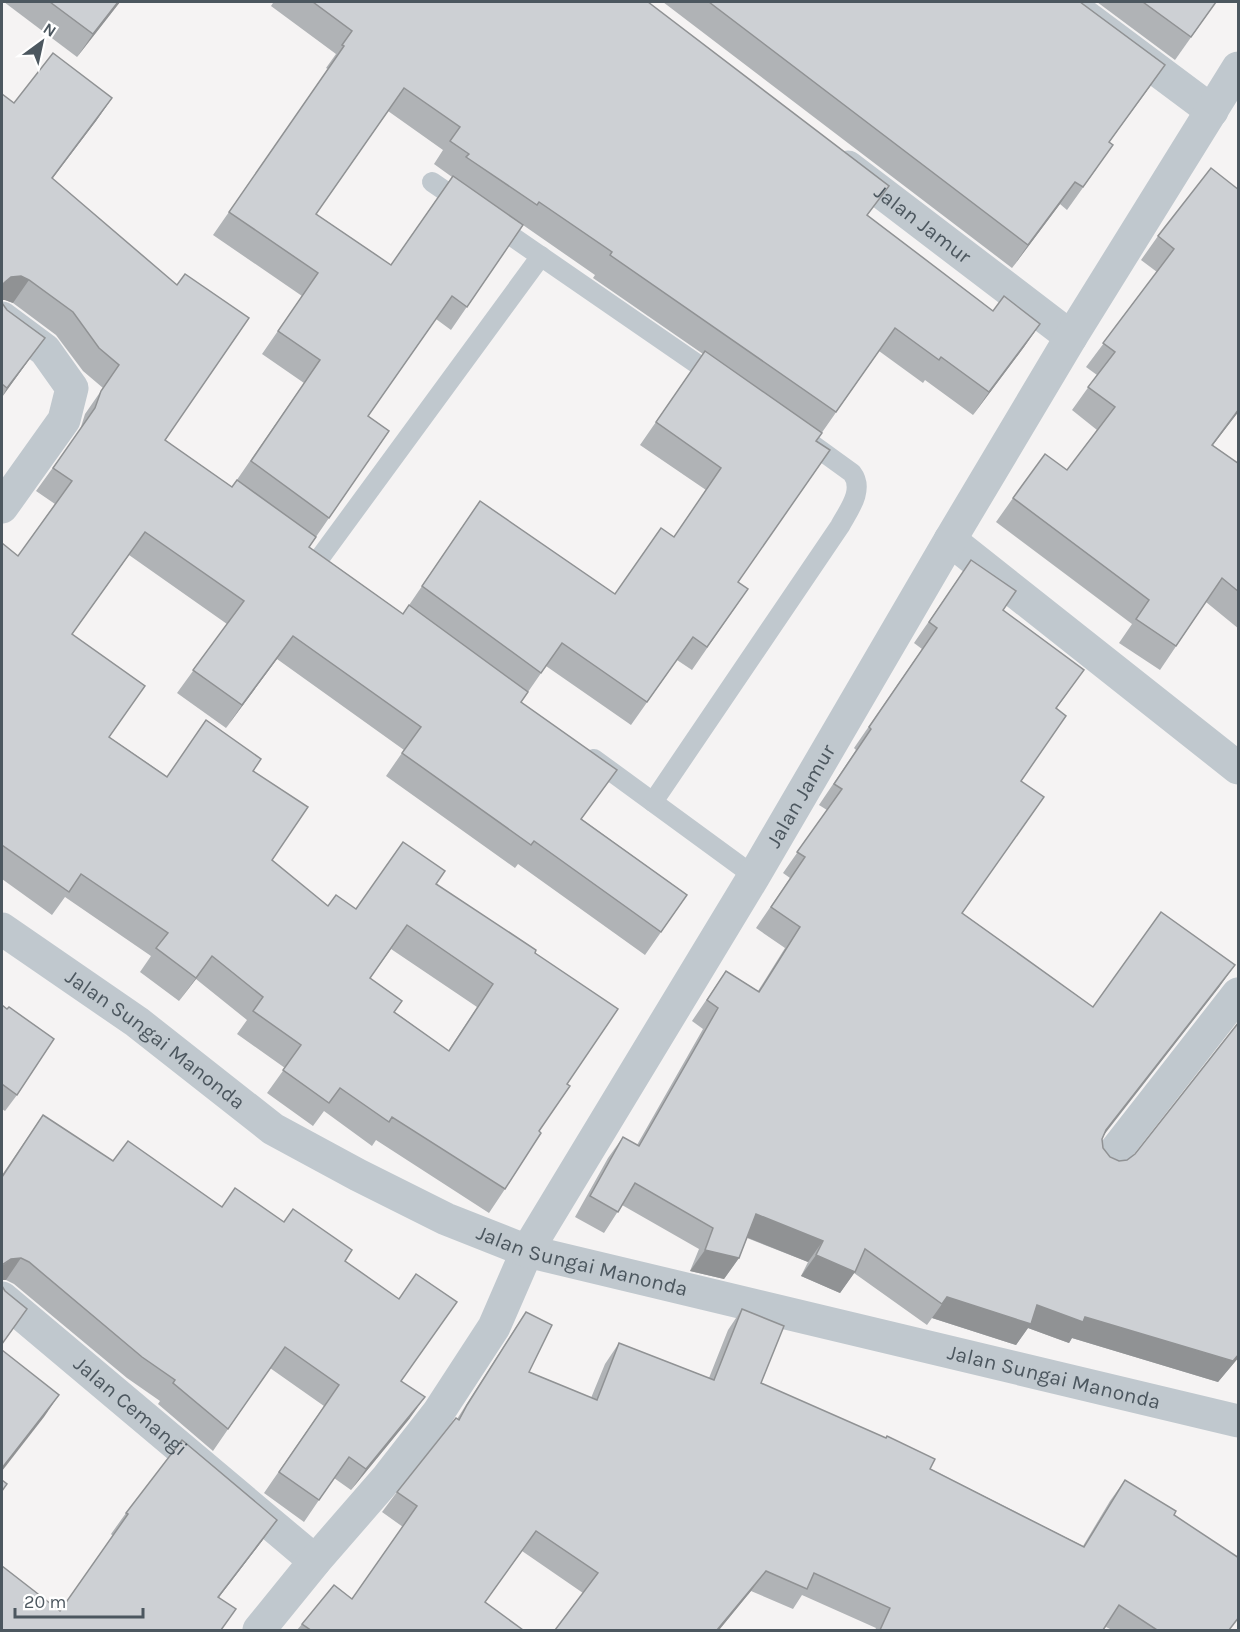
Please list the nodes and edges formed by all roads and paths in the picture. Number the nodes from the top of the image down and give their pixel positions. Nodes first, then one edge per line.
1 (1066, 2) edge
2 (1239, 68) edge
3 (1212, 111) junction
4 (826, 150) edge
5 (432, 182) dead end
6 (541, 256) junction
7 (2, 318) edge
8 (1071, 337) junction
9 (734, 390) edge
10 (791, 429) edge
11 (2, 507) edge
12 (950, 540) junction
13 (300, 545) edge
14 (319, 559) junction
15 (338, 573) edge
16 (577, 746) edge
17 (1239, 768) edge
18 (653, 802) junction
19 (754, 876) junction
20 (2, 928) edge
21 (1239, 994) edge
22 (1106, 1163) edge
23 (527, 1251) junction
24 (2, 1298) edge
25 (1239, 1421) edge
26 (315, 1561) junction
27 (259, 1630) edge

1 - 3 street
2 - 3 street, Jalan Jamur
3 - 8 street, Jalan Jamur
4 - 8 street, Jalan Jamur
5 - 6 lane
6 - 9 lane
6 - 14 lane
7 - 11 street
8 - 12 street, Jalan Jamur
10 - 18 lane
12 - 17 street
12 - 19 street, Jalan Jamur
13 - 14 lane
14 - 15 lane
16 - 18 lane
18 - 19 lane
19 - 23 street, Jalan Jamur
20 - 23 street, Jalan Sungai Manonda
21 - 22 street
23 - 25 street, Jalan Sungai Manonda
23 - 26 street
24 - 26 street, Jalan Cemangi
26 - 27 street

